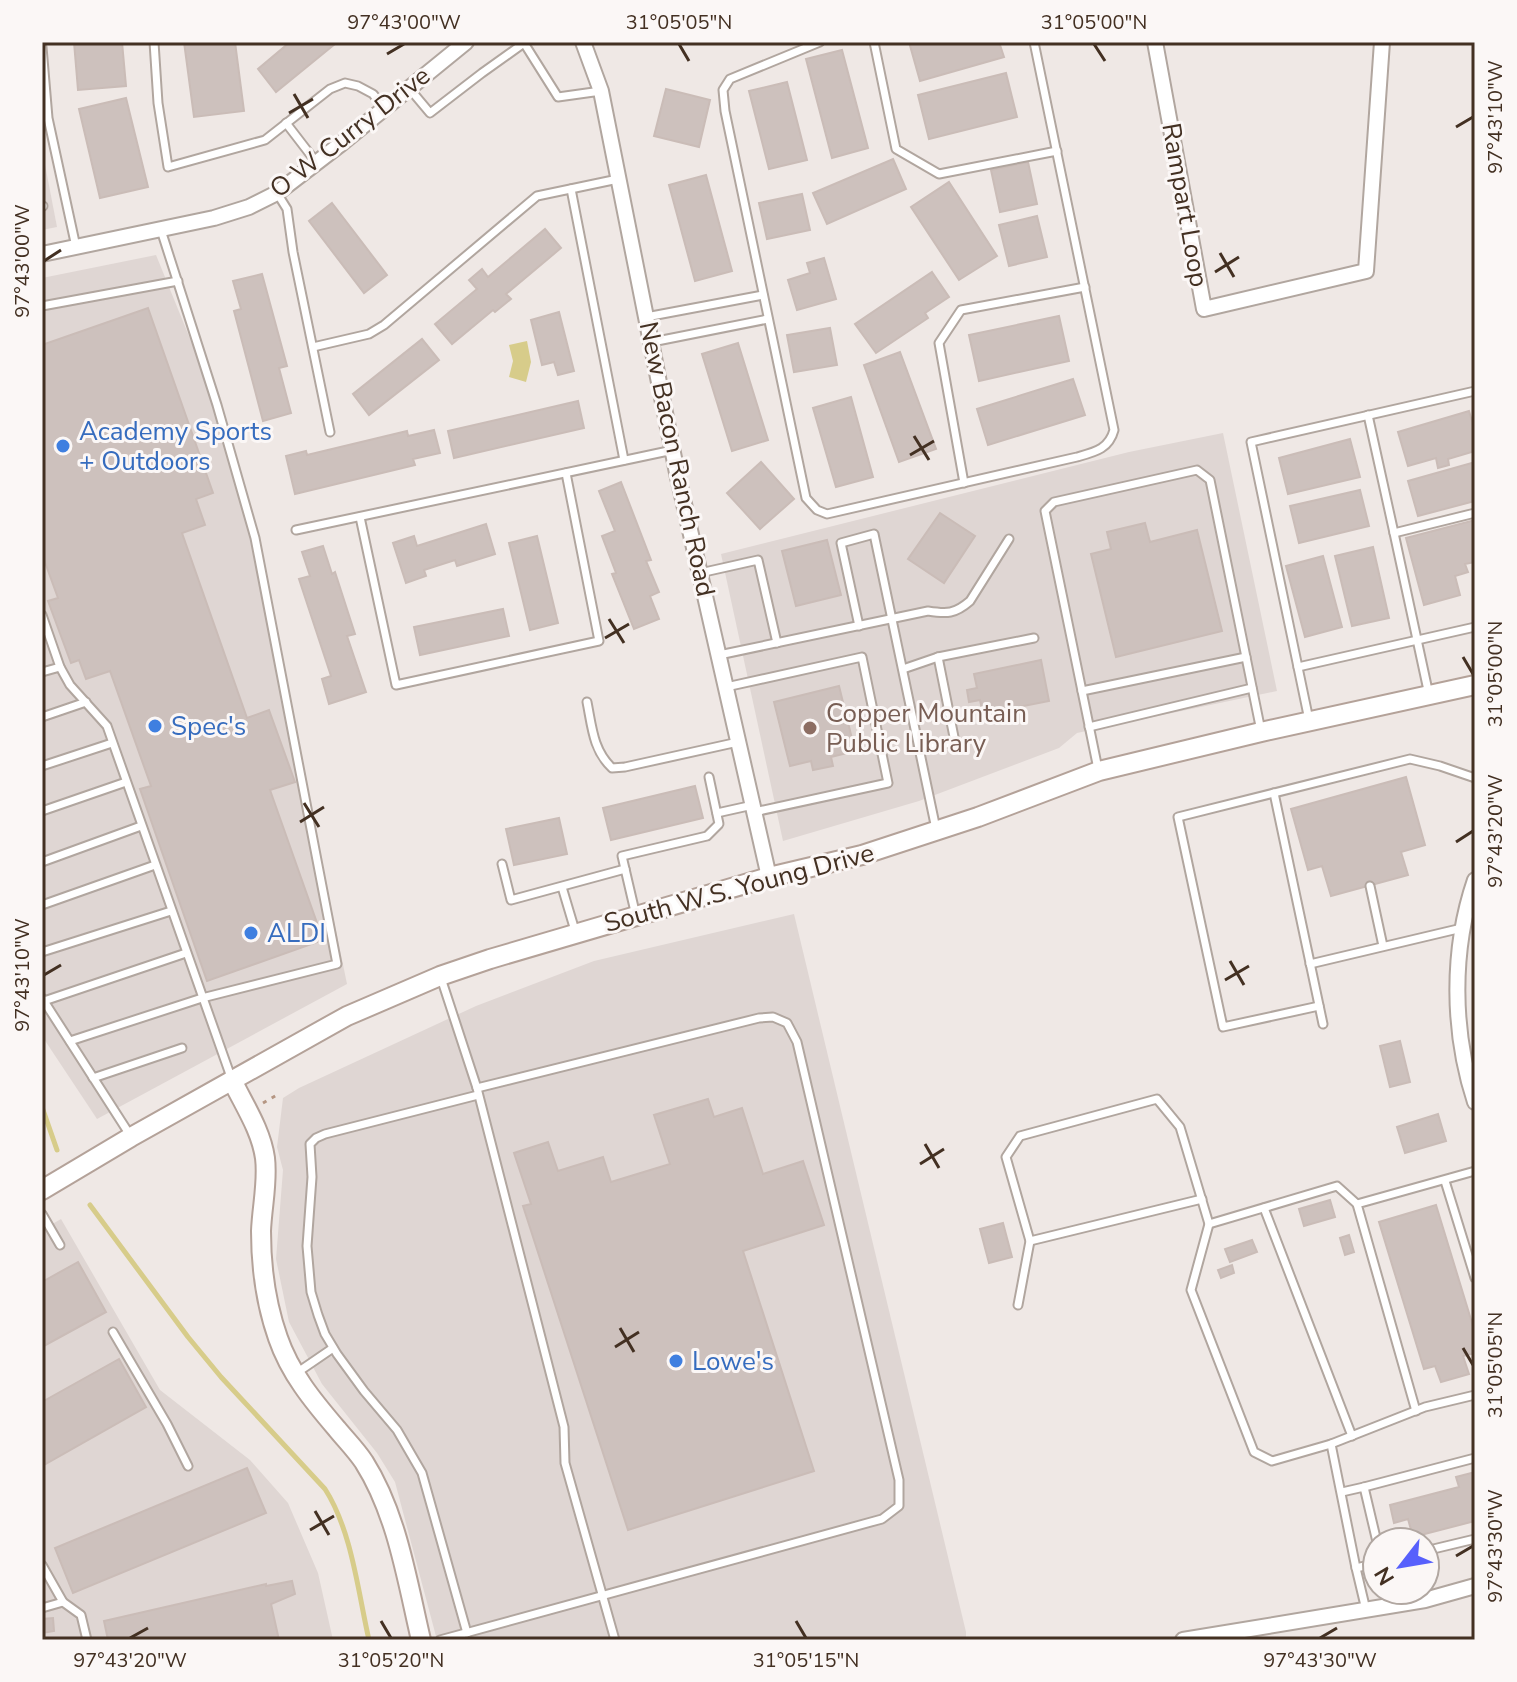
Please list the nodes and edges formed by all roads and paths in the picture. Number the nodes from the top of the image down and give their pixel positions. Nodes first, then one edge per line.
1 (154, 42) edge
2 (583, 42) edge
3 (820, 42) edge
4 (874, 42) edge
5 (1034, 42) edge
6 (1155, 42) edge
7 (1382, 42) edge
8 (458, 44) edge
9 (42, 47) edge
10 (409, 88) junction
11 (601, 91) junction
12 (384, 108) junction
13 (286, 123) junction
14 (1057, 151) junction
15 (316, 162) junction
16 (619, 179) junction
17 (571, 189) junction
18 (277, 193) junction
19 (161, 229) junction
20 (76, 247) junction
21 (42, 254) edge
22 (178, 281) junction
23 (1085, 287) junction
24 (763, 295) junction
25 (42, 306) edge
26 (646, 317) junction
27 (768, 319) junction
28 (652, 342) junction
29 (313, 347) junction
30 (1475, 391) edge
31 (1368, 415) junction
32 (330, 432) dead end
33 (673, 450) junction
34 (624, 460) junction
35 (566, 473) junction
36 (964, 483) junction
37 (1475, 513) edge
38 (360, 517) junction
39 (296, 530) dead end
40 (1394, 533) junction
41 (1009, 539) dead end
42 (700, 573) junction
43 (43, 619) edge
44 (892, 619) junction
45 (859, 626) junction
46 (1475, 627) edge
47 (1034, 638) dead end
48 (1419, 640) junction
49 (777, 643) junction
50 (719, 655) junction
51 (938, 657) junction
52 (1246, 657) junction
53 (60, 667) junction
54 (1298, 667) junction
55 (903, 669) junction
56 (42, 672) edge
57 (1475, 685) edge
58 (726, 687) junction
59 (1252, 688) junction
60 (1082, 691) junction
61 (1429, 695) junction
62 (86, 702) junction
63 (587, 702) dead end
64 (42, 717) edge
65 (1310, 721) junction
66 (1089, 727) junction
67 (1261, 732) junction
68 (738, 742) junction
69 (112, 743) junction
70 (919, 749) junction
71 (42, 766) edge
72 (1099, 771) junction
73 (709, 777) dead end
74 (1475, 778) edge
75 (126, 782) junction
76 (1274, 793) junction
77 (753, 808) junction
78 (42, 811) edge
79 (717, 813) junction
80 (141, 826) junction
81 (936, 831) junction
82 (42, 862) edge
83 (502, 864) dead end
84 (155, 865) junction
85 (625, 869) junction
86 (769, 877) junction
87 (1475, 880) edge
88 (1370, 886) dead end
89 (562, 887) junction
90 (42, 905) edge
91 (171, 911) junction
92 (636, 916) junction
93 (1462, 928) junction
94 (576, 934) junction
95 (1383, 946) junction
96 (42, 952) edge
97 (186, 953) junction
98 (1310, 964) junction
99 (440, 976) junction
100 (202, 998) junction
101 (43, 999) edge
102 (1319, 1006) junction
103 (1323, 1024) dead end
104 (70, 1041) junction
105 (182, 1048) dead end
106 (1471, 1066) edge
107 (93, 1078) junction
108 (232, 1080) junction
109 (478, 1091) junction
110 (277, 1095) dead end
111 (1475, 1102) edge
112 (260, 1104) dead end
113 (131, 1137) junction
114 (1475, 1171) edge
115 (1445, 1181) junction
116 (42, 1190) edge
117 (1202, 1199) junction
118 (1357, 1204) junction
119 (1264, 1208) junction
120 (42, 1214) edge
121 (1209, 1224) junction
122 (1030, 1241) junction
123 (60, 1245) dead end
124 (1475, 1278) edge
125 (1018, 1305) dead end
126 (113, 1332) dead end
127 (333, 1348) junction
128 (295, 1374) junction
129 (1475, 1395) edge
130 (1416, 1411) junction
131 (1352, 1436) junction
132 (1331, 1444) junction
133 (1475, 1458) edge
134 (188, 1466) dead end
135 (1364, 1487) junction
136 (1342, 1492) junction
137 (1373, 1526) edge
138 (1475, 1539) edge
139 (1441, 1547) edge
140 (42, 1565) edge
141 (1361, 1567) edge
142 (1356, 1568) junction
143 (1475, 1586) edge
144 (603, 1596) junction
145 (63, 1602) junction
146 (42, 1608) edge
147 (1366, 1610) junction
148 (467, 1633) junction
149 (87, 1640) edge
150 (421, 1640) edge
151 (440, 1640) edge
152 (615, 1640) edge
153 (1183, 1640) edge

1 - 13 lane
2 - 11 street, New Bacon Ranch Road
3 - 24 lane
4 - 14 lane
5 - 14 lane
6 - 7 street, Rampart Loop
8 - 10 street, O W Curry Drive
9 - 20 lane
10 - 11 lane
10 - 12 street, O W Curry Drive
11 - 16 street, New Bacon Ranch Road
12 - 13 lane
12 - 15 street, O W Curry Drive
13 - 15 lane
14 - 23 lane
15 - 18 street, O W Curry Drive
16 - 17 lane
16 - 26 street, New Bacon Ranch Road
17 - 29 lane
17 - 34 lane
18 - 19 street, O W Curry Drive
18 - 29 lane
19 - 20 street, O W Curry Drive
19 - 22 lane
20 - 21 street, O W Curry Drive
22 - 25 lane
22 - 100 lane
23 - 36 lane
23 - 36 lane
24 - 26 lane
24 - 27 lane
26 - 28 street, New Bacon Ranch Road
27 - 28 lane
27 - 36 lane
28 - 33 street, New Bacon Ranch Road
29 - 32 lane
30 - 31 lane
31 - 40 lane
31 - 54 lane
33 - 34 lane
33 - 42 street, New Bacon Ranch Road
34 - 35 lane
35 - 38 lane
35 - 38 lane
37 - 40 lane
38 - 39 lane
40 - 48 lane
41 - 44 lane
42 - 49 lane
42 - 50 street, New Bacon Ranch Road
43 - 53 lane
44 - 45 lane
44 - 45 lane
44 - 55 lane
45 - 49 lane
46 - 48 lane
47 - 51 lane
48 - 54 lane
48 - 61 lane
49 - 50 lane
50 - 58 street, New Bacon Ranch Road
51 - 55 lane
51 - 70 lane
52 - 59 lane
52 - 60 lane
52 - 60 lane
53 - 56 lane
53 - 62 lane
54 - 65 lane
55 - 70 lane
57 - 61 main road, South W.S. Young Drive
58 - 68 street, New Bacon Ranch Road
58 - 77 lane
59 - 66 lane
59 - 67 lane
60 - 66 lane
61 - 65 main road, South W.S. Young Drive
62 - 64 lane
62 - 69 lane
63 - 68 lane
65 - 67 main road, South W.S. Young Drive
66 - 72 lane
67 - 72 main road, South W.S. Young Drive
68 - 77 street, New Bacon Ranch Road
69 - 71 lane
69 - 75 lane
70 - 81 lane
72 - 81 main road, South W.S. Young Drive
73 - 79 lane
74 - 76 lane
75 - 78 lane
75 - 80 lane
76 - 98 lane
76 - 102 lane
77 - 79 lane
77 - 86 street, New Bacon Ranch Road
79 - 85 lane
80 - 82 lane
80 - 84 lane
81 - 86 main road, South W.S. Young Drive
83 - 89 lane
84 - 90 lane
84 - 91 lane
85 - 89 lane
85 - 92 lane
86 - 92 main road, South W.S. Young Drive
87 - 93 street
88 - 95 lane
89 - 94 lane
91 - 96 lane
91 - 97 lane
92 - 94 main road, South W.S. Young Drive
93 - 95 lane
93 - 106 street
94 - 99 main road, South W.S. Young Drive
95 - 98 lane
97 - 100 lane
97 - 101 lane
98 - 102 lane
99 - 108 main road, South W.S. Young Drive
99 - 109 lane
100 - 104 lane
100 - 108 lane
101 - 104 lane
102 - 103 lane
104 - 107 lane
105 - 107 lane
106 - 111 street
107 - 113 lane
108 - 113 main road, South W.S. Young Drive
108 - 128 main road
109 - 127 lane
109 - 144 lane
109 - 144 lane
110 - 112 path
113 - 116 main road, South W.S. Young Drive
114 - 115 lane
115 - 118 lane
115 - 124 lane
117 - 121 lane
117 - 122 lane
117 - 122 lane
118 - 119 lane
118 - 130 lane
119 - 121 lane
119 - 131 lane
120 - 123 lane
121 - 132 lane
122 - 125 lane
126 - 134 lane
127 - 128 lane
127 - 148 lane
128 - 150 main road
129 - 130 lane
130 - 131 lane
131 - 132 lane
132 - 136 lane
133 - 135 lane
135 - 136 lane
135 - 137 lane
136 - 142 lane
138 - 139 lane
140 - 145 lane
141 - 142 lane
142 - 147 lane
143 - 147 street
144 - 148 lane
144 - 152 lane
145 - 146 lane
145 - 149 lane
147 - 153 street
148 - 151 lane

